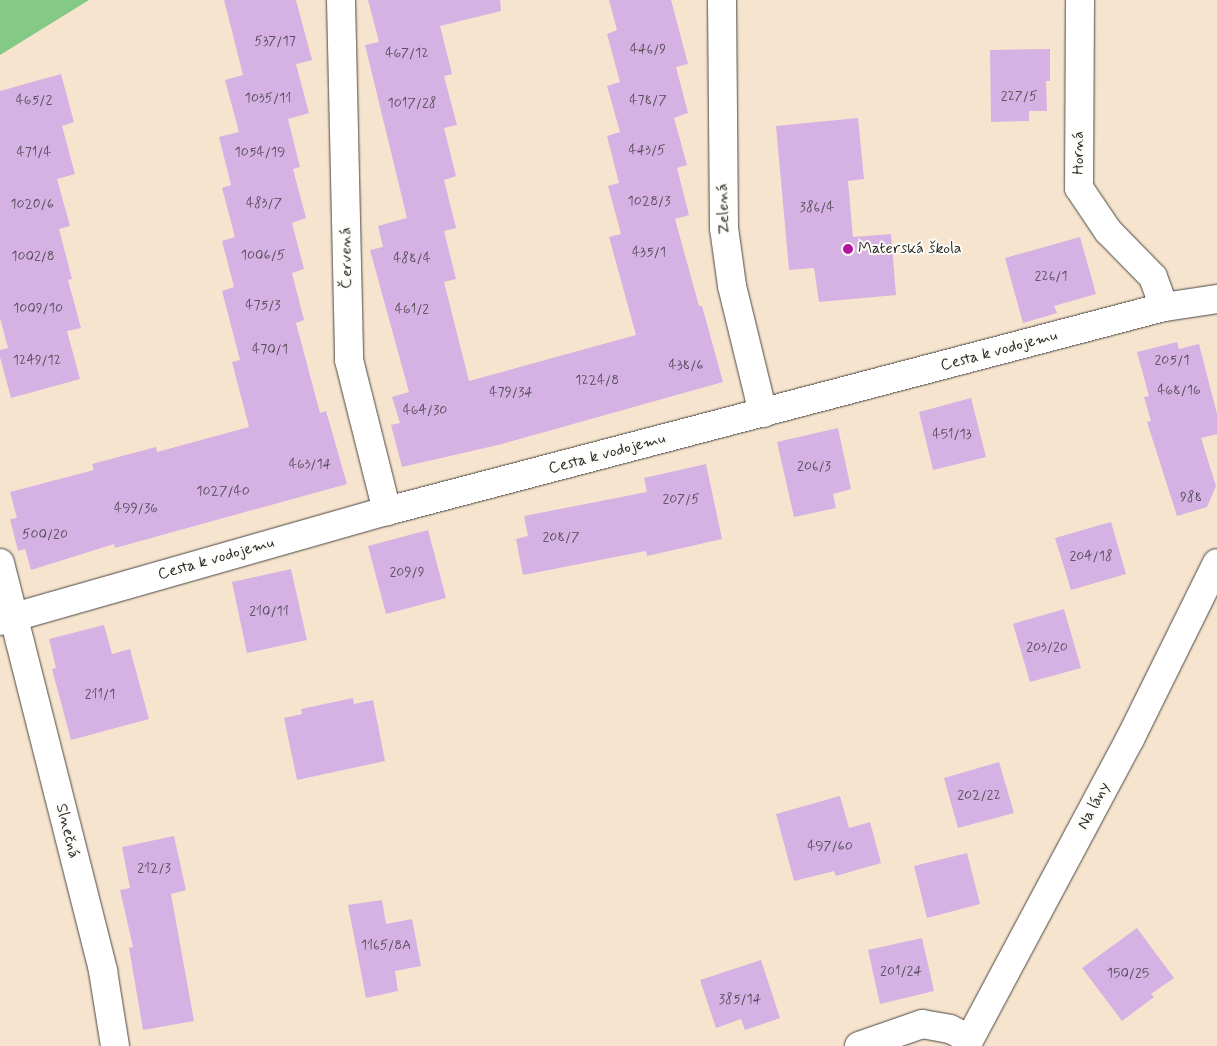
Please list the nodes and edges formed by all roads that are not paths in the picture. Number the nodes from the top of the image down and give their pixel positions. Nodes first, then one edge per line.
1 (341, 0) edge
2 (722, 0) edge
3 (1080, 0) edge
4 (1217, 299) edge
5 (1164, 307) junction
6 (764, 413) junction
7 (387, 511) junction
8 (0, 563) edge
9 (1217, 563) edge
10 (7, 620) edge
11 (968, 1042) edge
12 (115, 1046) edge
13 (859, 1046) edge

1 - 7 street, Červená
2 - 6 street, Zelená
3 - 5 street, Horná
4 - 5 street, Cesta k vodojemu
5 - 6 street, Cesta k vodojemu
6 - 7 street, Cesta k vodojemu
7 - 10 street, Cesta k vodojemu
8 - 10 street, Slnečná
9 - 11 street, Na lány
10 - 12 street, Slnečná
11 - 13 street

